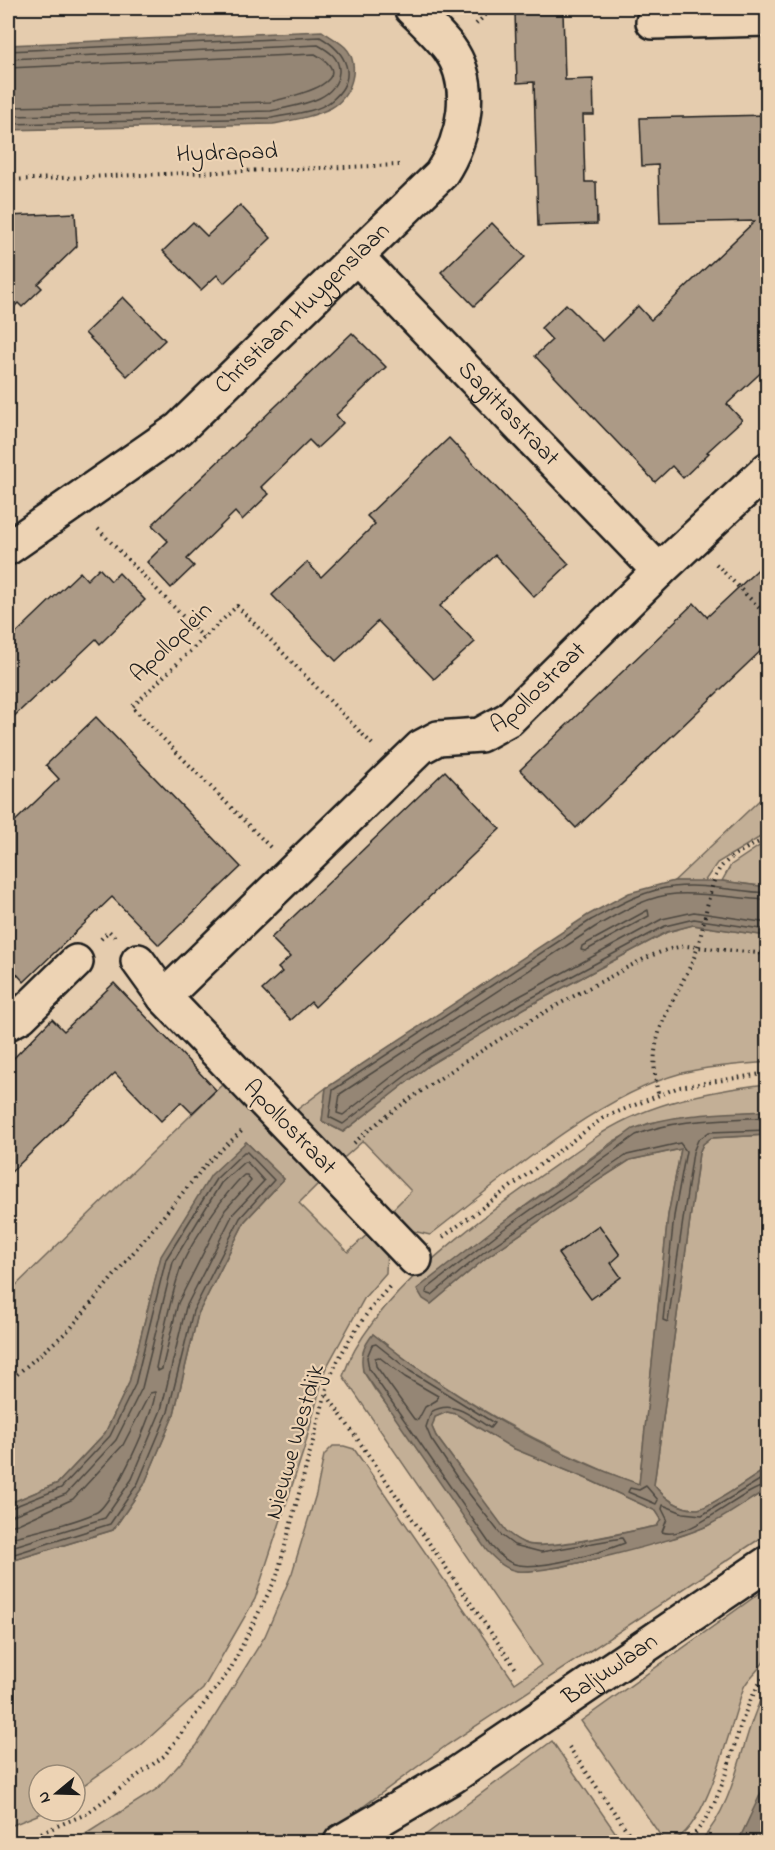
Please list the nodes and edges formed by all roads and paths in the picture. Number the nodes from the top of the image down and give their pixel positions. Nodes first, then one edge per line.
1 (418, 15) edge
2 (768, 19) edge
3 (652, 22) dead end
4 (448, 163) junction
5 (8, 180) edge
6 (357, 257) junction
7 (768, 469) edge
8 (74, 503) junction
9 (694, 540) junction
10 (8, 548) edge
11 (659, 571) junction
12 (768, 617) edge
13 (204, 638) junction
14 (398, 770) junction
15 (768, 838) edge
16 (293, 872) junction
17 (698, 947) junction
18 (768, 954) edge
19 (138, 961) dead end
20 (76, 962) dead end
21 (164, 997) junction
22 (8, 1023) edge
23 (768, 1073) edge
24 (658, 1093) junction
25 (268, 1107) junction
26 (328, 1169) junction
27 (415, 1259) junction
28 (8, 1382) edge
29 (326, 1394) junction
30 (768, 1563) edge
31 (516, 1669) dead end
32 (768, 1671) edge
33 (569, 1747) dead end
34 (452, 1777) junction
35 (19, 1842) edge
36 (340, 1842) edge
37 (382, 1842) edge
38 (635, 1842) edge
39 (687, 1842) edge

1 - 4 street, Christiaan Huygenslaan
2 - 3 street
4 - 5 path, Hydrapad
4 - 6 street, Christiaan Huygenslaan
6 - 8 street, Christiaan Huygenslaan
6 - 11 street, Sagittastraat
7 - 9 street, Apollostraat
8 - 10 street, Christiaan Huygenslaan
8 - 13 path
9 - 11 street, Apollostraat
9 - 12 path
11 - 14 street, Apollostraat
13 - 14 path, Apolloplein
13 - 16 path, Apolloplein
14 - 16 street, Apollostraat
15 - 17 path
16 - 21 street, Apollostraat
17 - 18 path
17 - 24 path
17 - 26 path
19 - 21 street, Apollostraat
20 - 22 street
21 - 25 street, Apollostraat
23 - 24 path, Nieuwe Westdijk
24 - 27 path, Nieuwe Westdijk
25 - 26 street, Apollostraat
25 - 28 path
26 - 27 street, Apollostraat
27 - 29 path, Nieuwe Westdijk
29 - 31 path
29 - 35 path, Nieuwe Westdijk
30 - 34 street, Baljuwlaan
32 - 39 path
33 - 38 path
34 - 36 street, Baljuwlaan
34 - 37 street, Baljuwlaan

